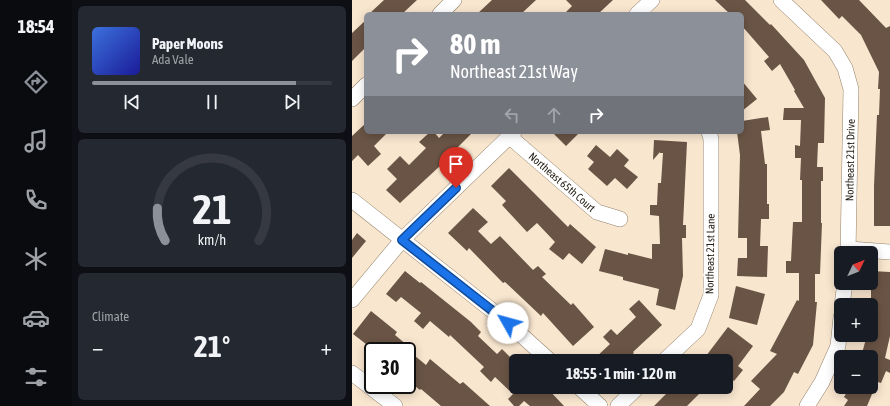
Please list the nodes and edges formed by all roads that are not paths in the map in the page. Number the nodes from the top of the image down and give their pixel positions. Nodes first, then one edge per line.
1 (454, 0) edge
2 (652, 0) edge
3 (781, 0) edge
4 (442, 12) edge
5 (639, 12) edge
6 (364, 87) edge
7 (352, 99) edge
8 (512, 134) edge
9 (709, 134) edge
10 (352, 200) edge
11 (620, 219) dead end
12 (402, 240) junction
13 (849, 246) edge
14 (878, 252) edge
15 (890, 252) edge
16 (352, 300) edge
17 (838, 342) edge
18 (542, 354) edge
19 (671, 354) edge
20 (352, 373) edge
21 (587, 394) edge
22 (631, 394) edge
23 (395, 406) edge
24 (600, 406) edge
25 (618, 406) edge
26 (807, 406) edge

1 - 4 street
2 - 5 street
3 - 13 street, Northeast 21st Drive
6 - 7 street
8 - 11 street, Northeast 65th Court
8 - 12 street
9 - 19 street, Northeast 21st Lane
10 - 12 street
12 - 16 street
12 - 18 street
14 - 15 street
17 - 26 street
20 - 23 street
21 - 24 street
22 - 25 street

